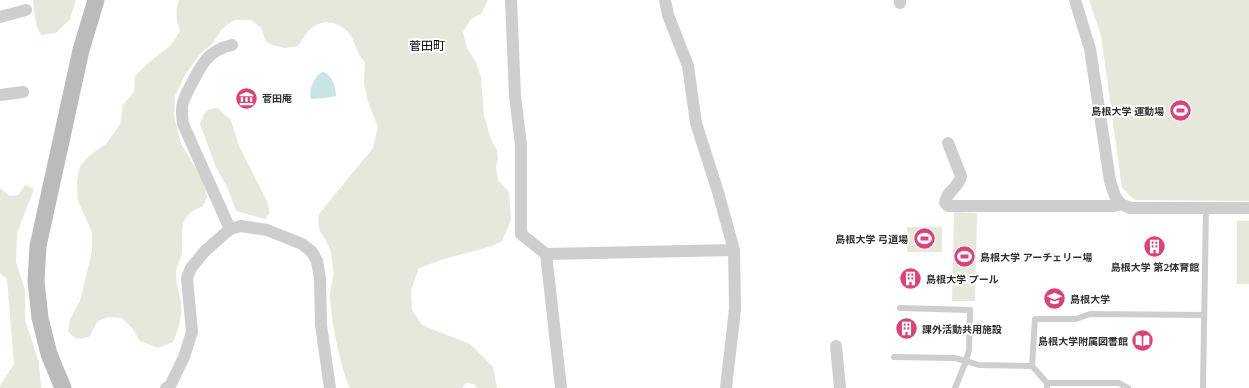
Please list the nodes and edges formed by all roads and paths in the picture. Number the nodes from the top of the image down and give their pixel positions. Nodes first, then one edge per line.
1 (96, 0) edge
2 (511, 0) edge
3 (665, 0) edge
4 (1074, 0) edge
5 (26, 10) dead end
6 (0, 16) edge
7 (232, 45) dead end
8 (23, 92) dead end
9 (0, 95) edge
10 (948, 142) dead end
11 (1120, 204) junction
12 (1206, 208) junction
13 (1249, 208) edge
14 (230, 229) junction
15 (734, 250) junction
16 (546, 254) junction
17 (900, 308) dead end
18 (1204, 315) junction
19 (836, 346) dead end
20 (894, 357) dead end
21 (966, 362) junction
22 (1032, 366) junction
23 (1047, 386) edge
24 (63, 388) edge
25 (166, 388) edge
26 (330, 388) edge
27 (561, 388) edge
28 (726, 388) edge
29 (840, 388) edge
30 (955, 388) edge
31 (1128, 388) edge
32 (1203, 388) edge

1 - 24 street
2 - 16 street
3 - 15 street
4 - 11 street
5 - 6 street
7 - 14 street
8 - 9 street
10 - 11 street
11 - 12 street
12 - 13 street
12 - 18 lane
14 - 25 street
14 - 26 street
15 - 16 street
15 - 28 street
16 - 27 street
17 - 21 lane
18 - 22 lane
18 - 32 lane
19 - 29 street
20 - 21 lane
21 - 22 lane
21 - 30 lane
22 - 23 lane
23 - 31 lane

